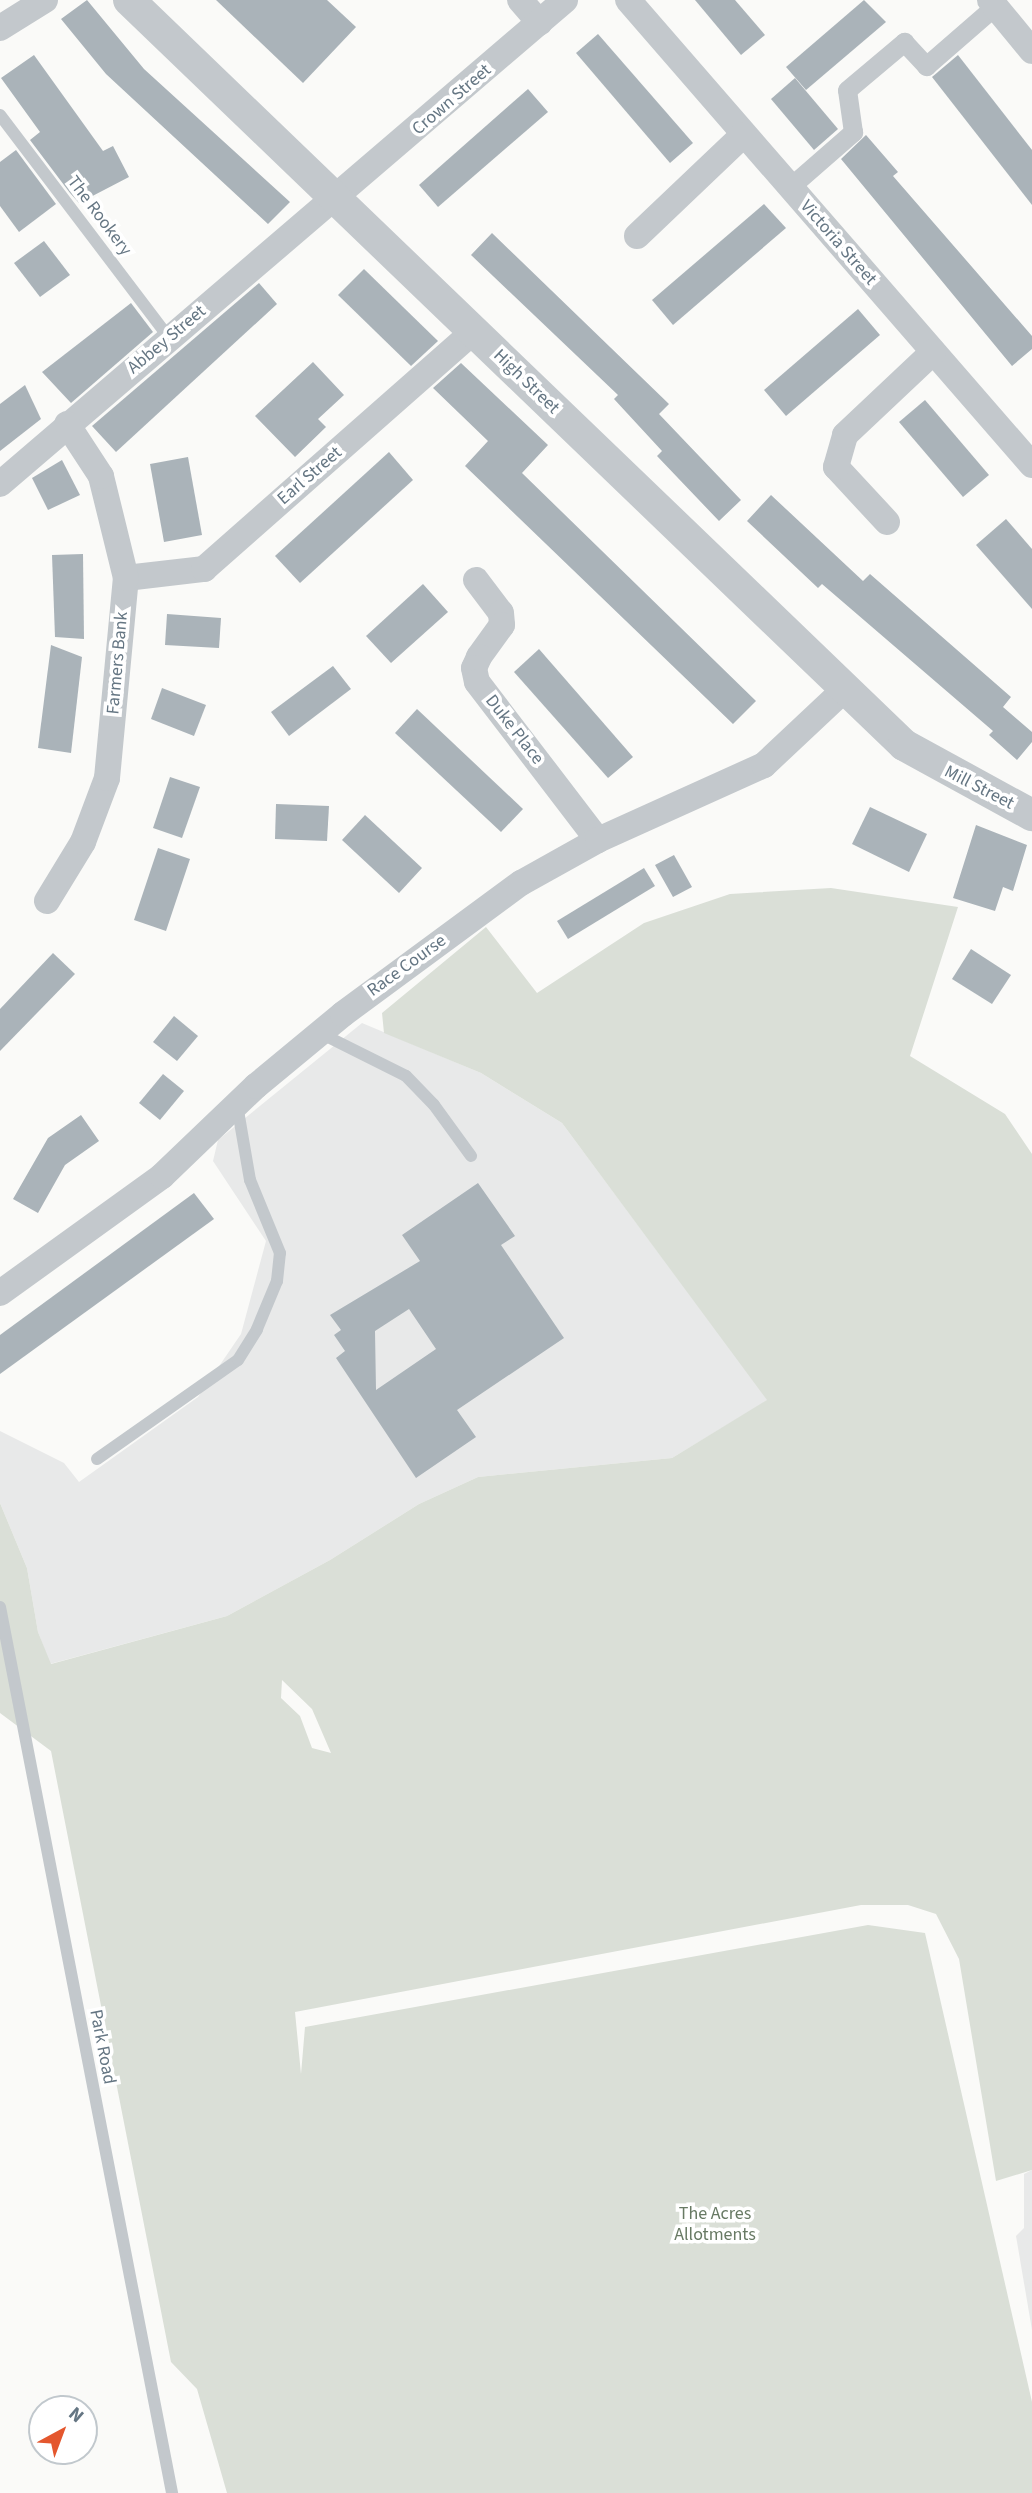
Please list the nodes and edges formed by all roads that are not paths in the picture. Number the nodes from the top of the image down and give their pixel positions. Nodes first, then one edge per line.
1 (45, 0) edge
2 (129, 0) edge
3 (520, 0) edge
4 (565, 0) edge
5 (628, 0) edge
6 (993, 3) edge
7 (540, 23) junction
8 (0, 28) edge
9 (1032, 51) edge
10 (0, 115) edge
11 (743, 135) junction
12 (790, 187) junction
13 (338, 199) junction
14 (636, 236) dead end
15 (474, 331) junction
16 (169, 338) junction
17 (933, 352) junction
18 (67, 424) junction
19 (1032, 465) edge
20 (0, 484) edge
21 (887, 522) dead end
22 (126, 578) junction
23 (476, 580) dead end
24 (845, 689) junction
25 (926, 761) joint
26 (1032, 815) edge
27 (598, 840) junction
28 (47, 901) dead end
29 (320, 1033) junction
30 (237, 1104) junction
31 (471, 1156) dead end
32 (0, 1293) edge
33 (97, 1459) dead end
34 (0, 1607) edge
35 (172, 2493) edge

1 - 8 street
2 - 13 street, High Street
3 - 7 street
4 - 7 street, Crown Street
5 - 11 street, Victoria Street
6 - 9 street
6 - 12 street
7 - 13 street, Crown Street
10 - 16 lane, The Rookery
11 - 12 street, Victoria Street
11 - 14 street
12 - 17 street, Victoria Street
13 - 15 street, High Street
13 - 16 street, Abbey Street
15 - 22 street, Earl Street
15 - 24 street, High Street
16 - 18 street, Abbey Street
17 - 19 street, Victoria Street
17 - 21 street
18 - 20 street, Abbey Street
18 - 22 street, Farmers Bank
22 - 28 street, Farmers Bank
23 - 27 street, Duke Place
24 - 25 street, High Street
24 - 27 street, Race Course
25 - 26 street, Mill Street
27 - 29 street, Race Course
29 - 30 street, Race Course
29 - 31 lane
30 - 32 street, Race Course
30 - 33 lane
34 - 35 lane, Park Road

